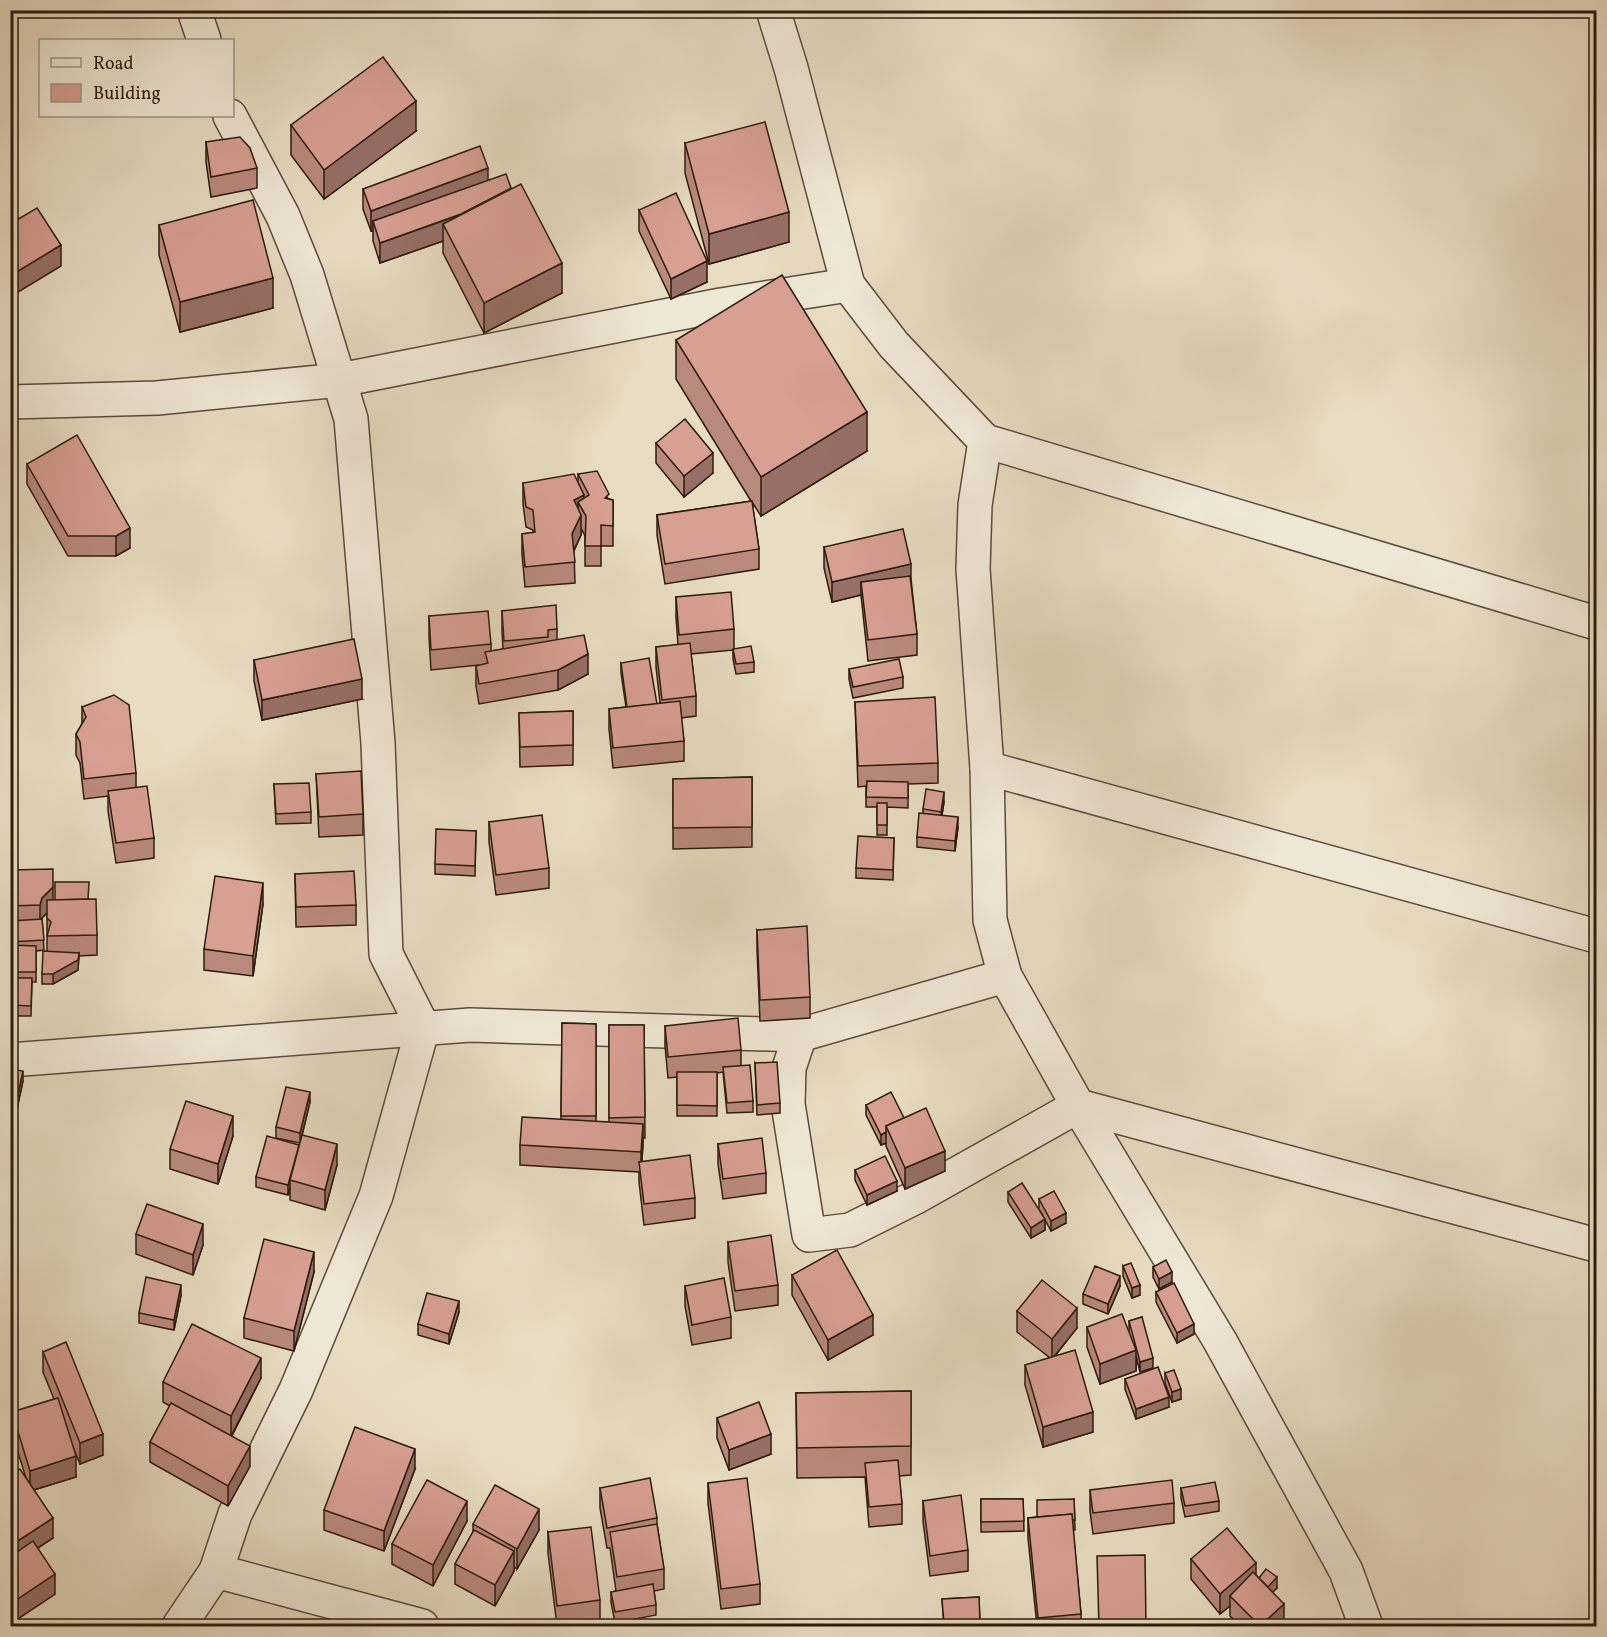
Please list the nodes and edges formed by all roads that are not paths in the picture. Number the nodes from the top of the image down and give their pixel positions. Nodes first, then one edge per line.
1 (194, 10) edge
2 (773, 10) edge
3 (204, 39) edge
4 (231, 117) edge
5 (848, 285) junction
6 (340, 380) junction
7 (10, 402) edge
8 (985, 441) junction
9 (1596, 623) edge
10 (987, 768) junction
11 (1596, 936) edge
12 (1005, 976) junction
13 (423, 1027) junction
14 (800, 1035) junction
15 (10, 1060) edge
16 (1078, 1106) junction
17 (1596, 1245) edge
18 (216, 1571) junction
19 (179, 1626) edge
20 (422, 1626) edge
21 (1366, 1626) edge

1 - 3 street
2 - 5 street
4 - 6 street
5 - 6 street
5 - 8 street
6 - 7 street
6 - 13 street
8 - 9 street
8 - 10 street
10 - 11 street
10 - 12 street
12 - 14 street
12 - 16 street
13 - 14 street
13 - 15 street
13 - 18 street
14 - 16 street
16 - 17 street
16 - 21 street
18 - 19 street
18 - 20 street

